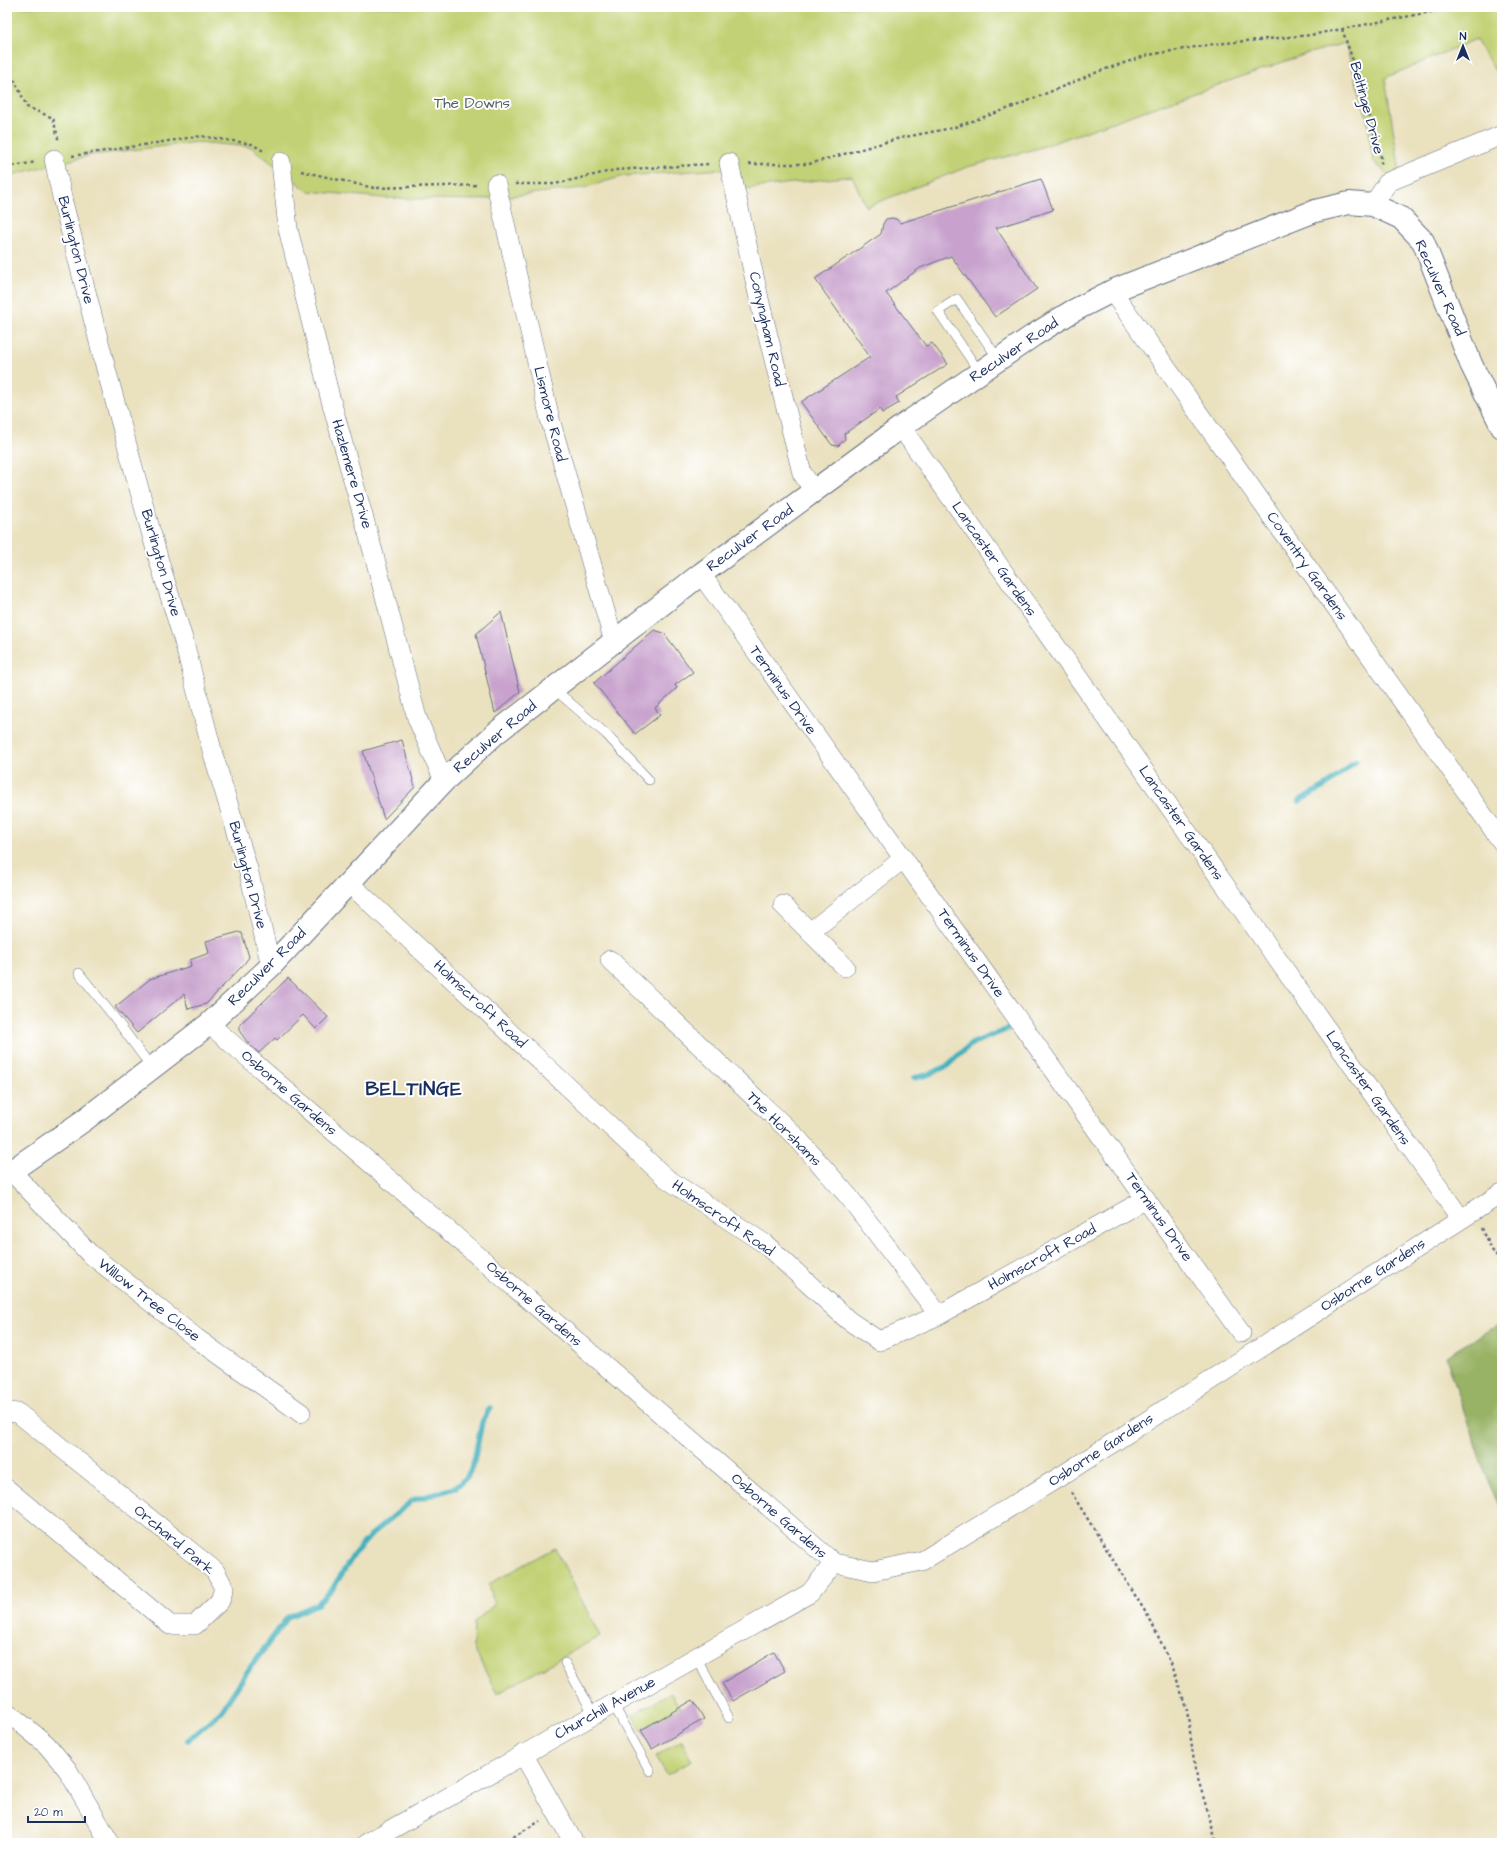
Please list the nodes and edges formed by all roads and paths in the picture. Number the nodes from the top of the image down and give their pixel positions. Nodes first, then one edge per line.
1 (1494, 7) edge
2 (1342, 29) junction
3 (7, 79) edge
4 (1502, 135) edge
5 (58, 158) junction
6 (281, 162) junction
7 (729, 163) junction
8 (7, 167) edge
9 (1381, 167) joint
10 (496, 184) junction
11 (1378, 197) junction
12 (1112, 291) junction
13 (998, 360) junction
14 (980, 373) junction
15 (901, 427) junction
16 (1502, 427) edge
17 (814, 491) junction
18 (701, 574) junction
19 (614, 642) junction
20 (553, 688) junction
21 (648, 780) dead end
22 (444, 781) junction
23 (1502, 842) edge
24 (903, 859) junction
25 (349, 883) junction
26 (783, 904) dead end
27 (810, 932) junction
28 (610, 960) dead end
29 (271, 966) junction
30 (845, 967) dead end
31 (79, 973) dead end
32 (209, 1024) junction
33 (152, 1068) junction
34 (9, 1173) edge
35 (1502, 1193) edge
36 (1146, 1199) junction
37 (1467, 1215) junction
38 (1502, 1264) edge
39 (939, 1315) junction
40 (1240, 1333) dead end
41 (7, 1412) edge
42 (301, 1414) dead end
43 (1061, 1476) junction
44 (7, 1490) edge
45 (834, 1563) junction
46 (696, 1657) junction
47 (565, 1663) dead end
48 (613, 1704) junction
49 (7, 1712) edge
50 (594, 1715) junction
51 (729, 1718) dead end
52 (523, 1754) junction
53 (650, 1771) dead end
54 (556, 1812) junction
55 (110, 1843) edge
56 (367, 1843) edge
57 (503, 1843) edge
58 (574, 1843) edge
59 (1217, 1843) edge

1 - 2 path
2 - 7 path
2 - 9 path, Beltinge Drive
3 - 5 path
4 - 11 street
5 - 6 path
5 - 8 path
5 - 29 street, Burlington Drive
6 - 10 path
6 - 22 street, Hazlemere Drive
7 - 10 path
7 - 17 street, Conyngham Road
9 - 11 street, Beltinge Drive
10 - 19 street, Lismore Road
11 - 12 street, Reculver Road
11 - 16 street, Reculver Road
12 - 13 street, Reculver Road
12 - 23 street, Coventry Gardens
13 - 14 street, Reculver Road
13 - 14 lane
14 - 15 street, Reculver Road
15 - 17 street, Reculver Road
15 - 37 street, Lancaster Gardens
17 - 18 street, Reculver Road
18 - 19 street, Reculver Road
18 - 24 street, Terminus Drive
19 - 20 street, Reculver Road
20 - 21 lane
20 - 22 street, Reculver Road
22 - 25 street, Reculver Road
24 - 27 street
24 - 36 street, Terminus Drive
25 - 29 street, Reculver Road
25 - 39 street, Holmscroft Road
26 - 27 street
27 - 30 street
28 - 39 street, The Horshams
29 - 32 street, Reculver Road
31 - 33 lane
32 - 33 street, Reculver Road
32 - 45 street, Osborne Gardens
33 - 34 street, Reculver Road
34 - 42 street, Willow Tree Close
35 - 37 street, Osborne Gardens
36 - 39 street, Holmscroft Road
36 - 40 street, Terminus Drive
37 - 38 path
37 - 43 street, Osborne Gardens
41 - 44 street, Orchard Park
43 - 45 street, Osborne Gardens
43 - 59 path
45 - 46 street, Churchill Avenue
46 - 48 street, Churchill Avenue
46 - 51 lane
47 - 50 lane
48 - 50 street, Churchill Avenue
48 - 53 lane
49 - 55 street
50 - 52 street, Churchill Avenue
52 - 54 street
52 - 56 street, Churchill Avenue
54 - 57 path
54 - 58 street

